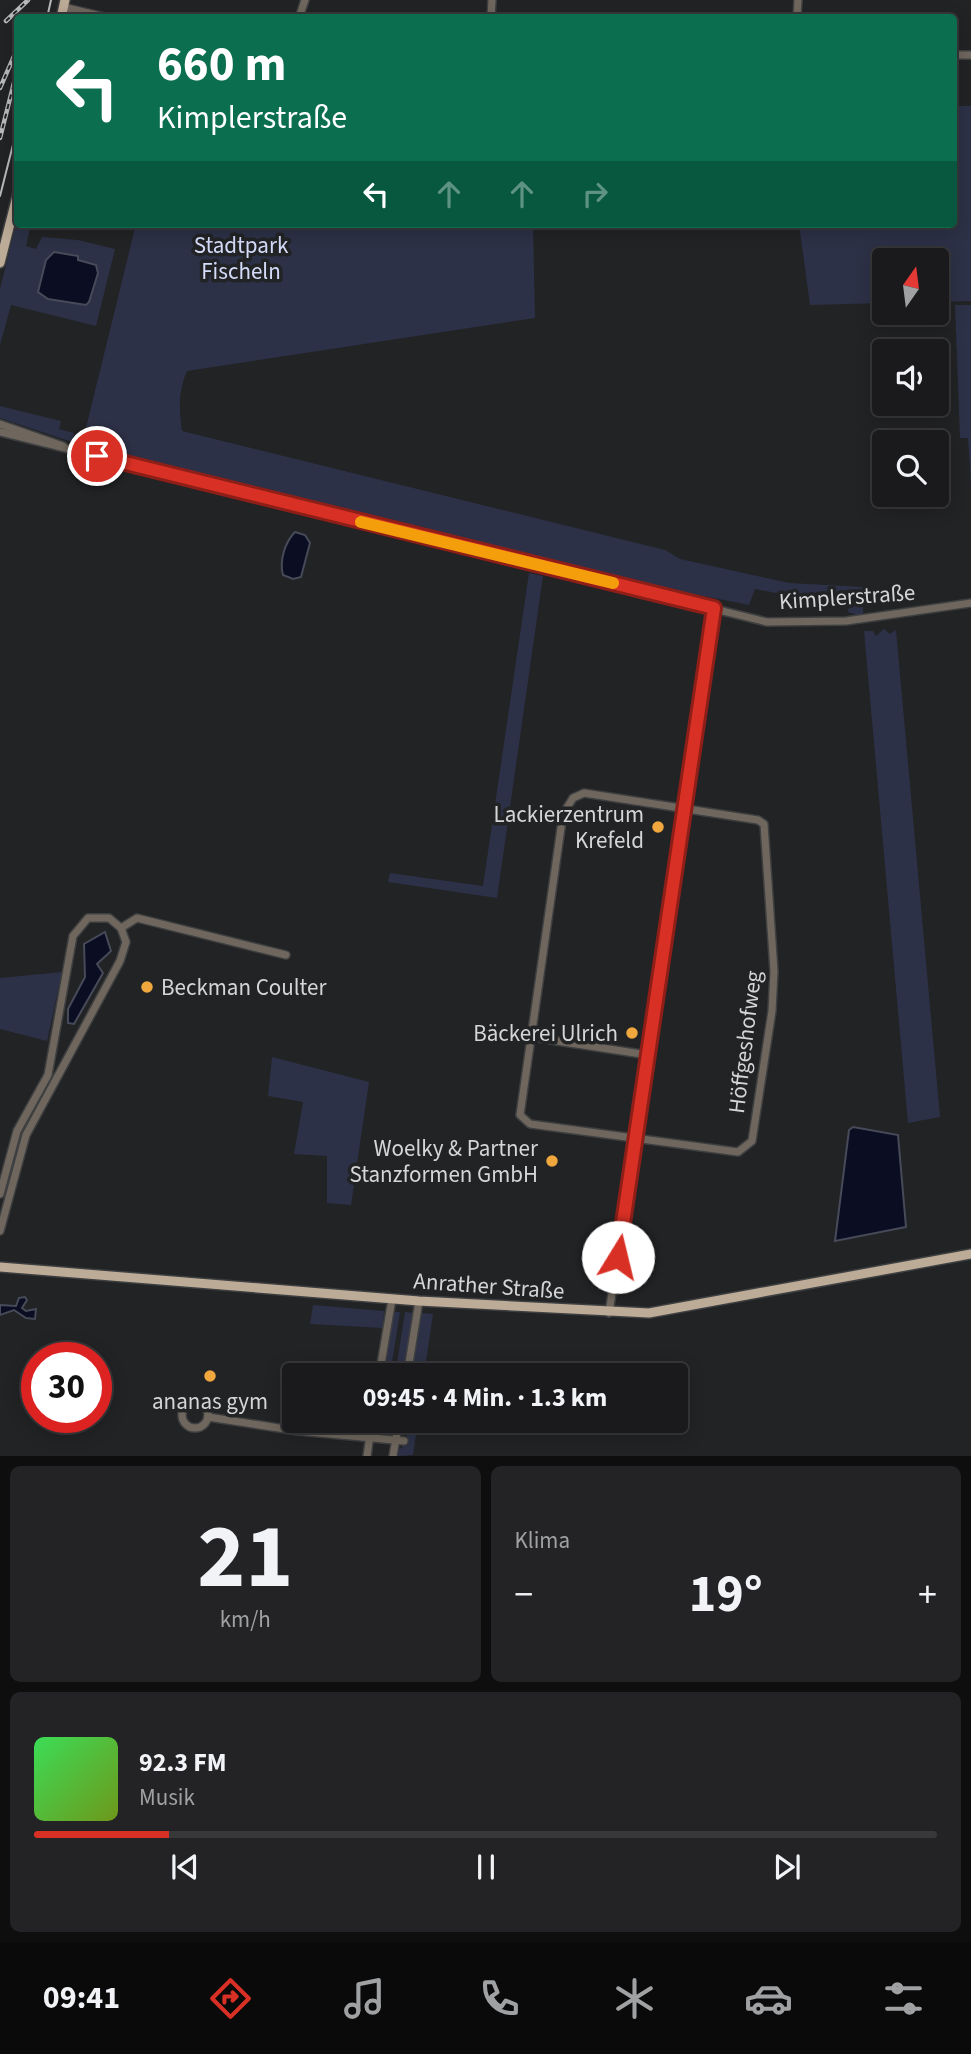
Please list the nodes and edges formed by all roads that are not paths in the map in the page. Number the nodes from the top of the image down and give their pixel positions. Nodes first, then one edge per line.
1 (76, 0) edge
2 (64, 3) edge
3 (74, 9) junction
4 (93, 14) edge
5 (14, 208) edge
6 (0, 263) edge
7 (0, 424) edge
8 (0, 432) edge
9 (74, 450) junction
10 (971, 603) edge
11 (714, 608) junction
12 (685, 808) junction
13 (121, 928) junction
14 (286, 955) dead end
15 (531, 1037) junction
16 (648, 1055) junction
17 (637, 1139) junction
18 (18, 1143) junction
19 (0, 1194) edge
20 (0, 1231) edge
21 (971, 1254) edge
22 (0, 1267) edge
23 (391, 1299) junction
24 (419, 1301) junction
25 (609, 1313) junction
26 (381, 1363) edge
27 (409, 1363) edge
28 (208, 1417) dead end
29 (370, 1433) edge
30 (400, 1433) edge
31 (370, 1437) junction
32 (400, 1441) junction
33 (367, 1455) edge
34 (393, 1455) edge

1 - 3 street
2 - 3 street
3 - 4 street
5 - 6 main road
7 - 9 street, Kimplerstraße
8 - 9 street, Kimplerstraße
9 - 11 street, Kimplerstraße
10 - 11 street, Kimplerstraße
11 - 12 street
12 - 15 street
12 - 16 street
12 - 17 street, Höffgeshofweg
13 - 14 street
13 - 18 street
13 - 18 street
15 - 16 street
15 - 17 street
16 - 17 street
17 - 25 street
18 - 19 street
18 - 20 street
21 - 25 main road, Anrather Straße
22 - 23 main road, Anrather Straße
23 - 24 main road, Anrather Straße
23 - 26 street
24 - 25 main road, Anrather Straße
24 - 27 street
28 - 31 street
29 - 31 street
30 - 32 street
31 - 32 street
31 - 33 street
32 - 34 street

